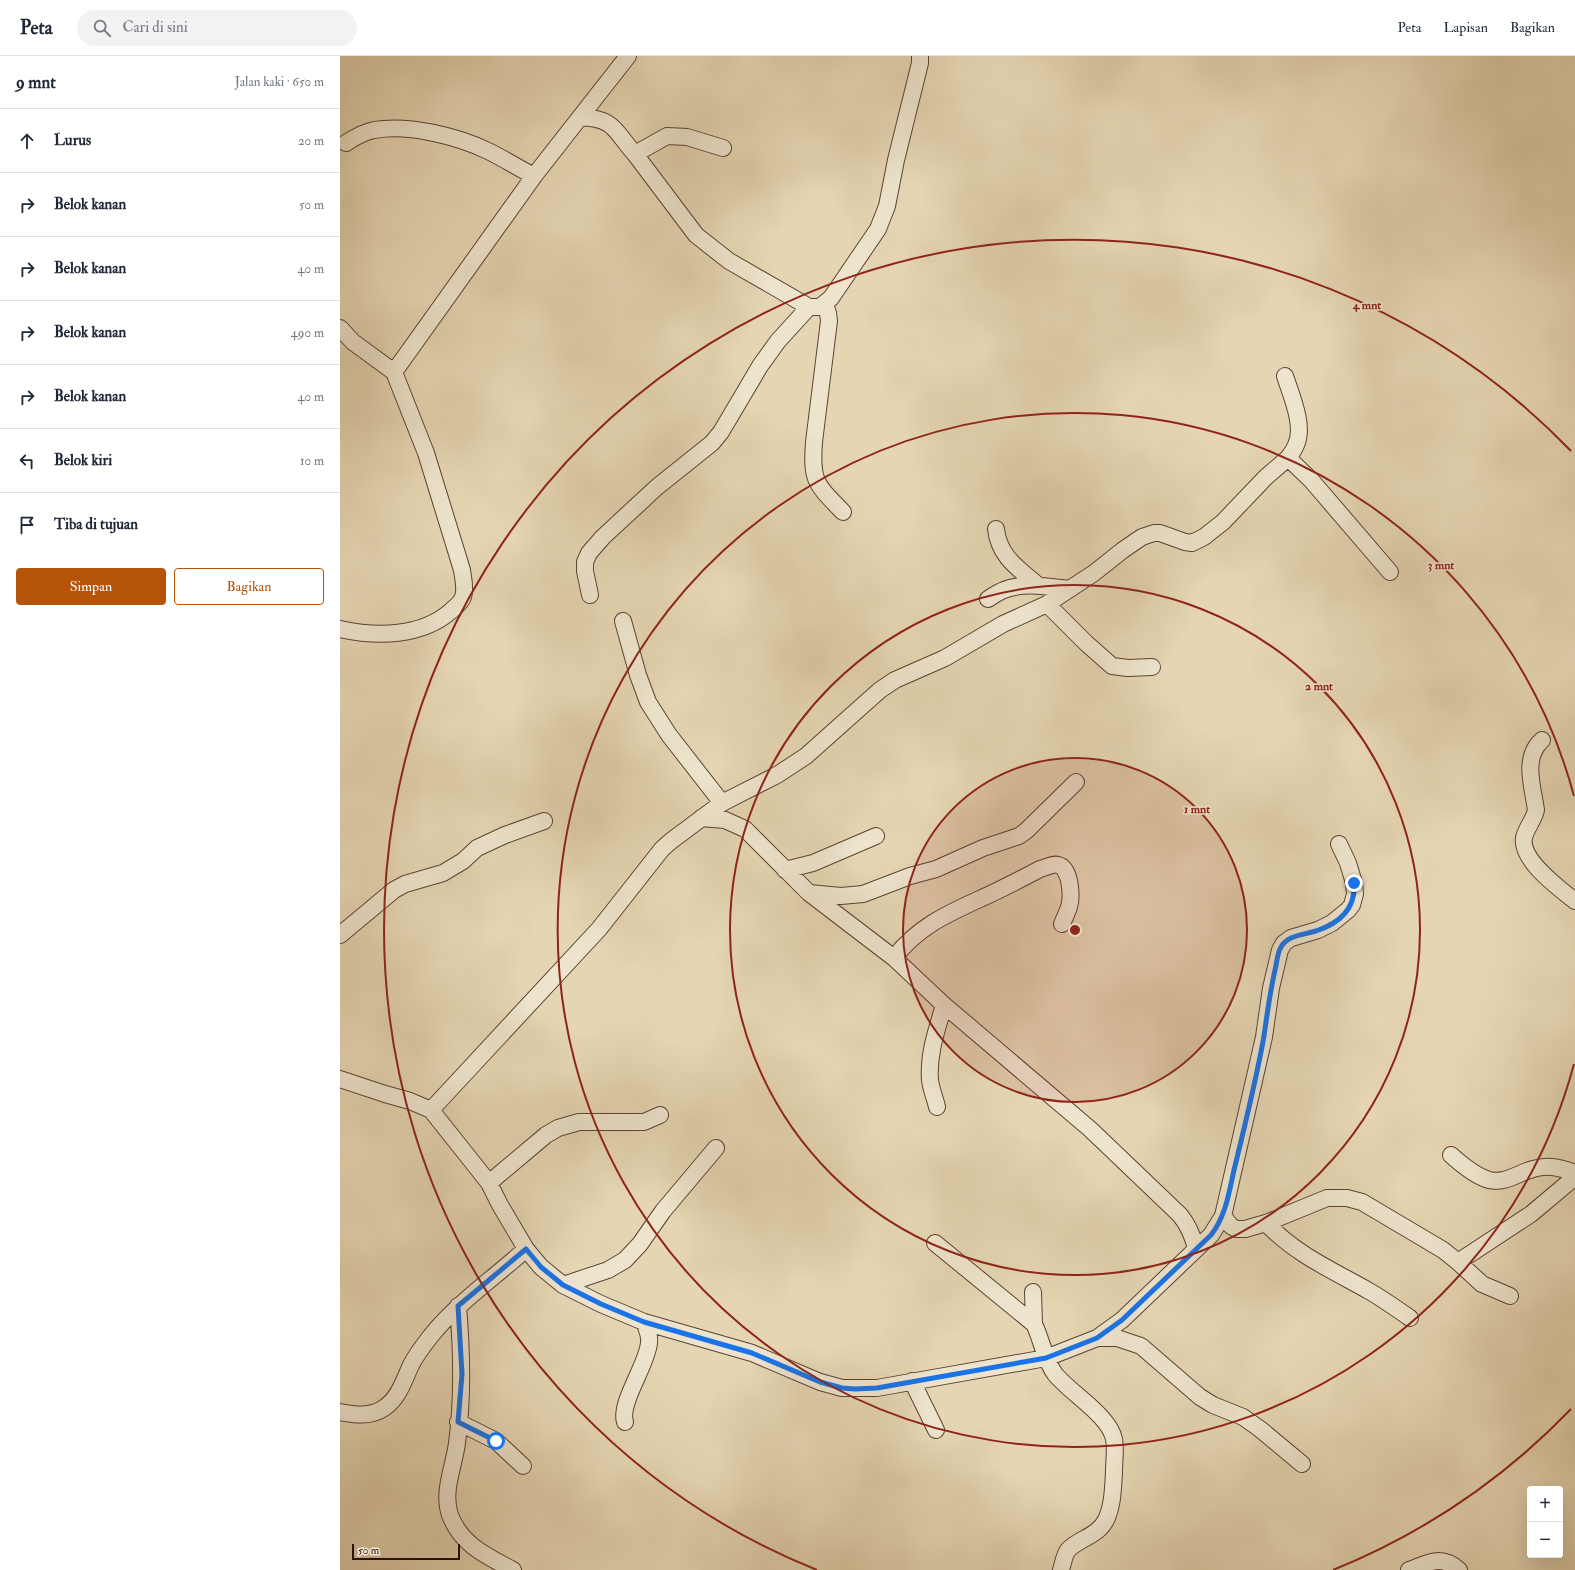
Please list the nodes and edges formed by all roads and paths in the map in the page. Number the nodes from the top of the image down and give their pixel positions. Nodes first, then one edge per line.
1 (628, 56) edge
2 (922, 58) edge
3 (581, 117) junction
4 (346, 143) dead end
5 (723, 148) dead end
6 (635, 154) junction
7 (534, 176) junction
8 (817, 306) junction
9 (340, 328) edge
10 (394, 372) junction
11 (1285, 376) dead end
12 (1288, 458) junction
13 (843, 512) dead end
14 (996, 529) dead end
15 (1390, 572) dead end
16 (1039, 586) junction
17 (1069, 589) junction
18 (590, 595) dead end
19 (988, 599) dead end
20 (1047, 604) junction
21 (623, 621) dead end
22 (340, 629) edge
23 (1152, 667) dead end
24 (1542, 740) dead end
25 (1076, 782) dead end
26 (722, 803) junction
27 (701, 818) junction
28 (544, 821) dead end
29 (876, 836) dead end
30 (1339, 844) dead end
31 (785, 870) junction
32 (809, 893) junction
33 (1575, 901) edge
34 (1062, 924) dead end
35 (340, 935) edge
36 (894, 958) junction
37 (944, 1005) junction
38 (340, 1079) edge
39 (937, 1107) dead end
40 (431, 1110) junction
41 (660, 1115) dead end
42 (716, 1148) dead end
43 (1451, 1155) dead end
44 (1575, 1172) edge
45 (1575, 1177) edge
46 (489, 1183) junction
47 (1223, 1216) junction
48 (1266, 1223) junction
49 (935, 1243) dead end
50 (526, 1249) junction
51 (1196, 1249) junction
52 (1458, 1262) junction
53 (563, 1285) junction
54 (1032, 1292) dead end
55 (1510, 1296) dead end
56 (458, 1306) junction
57 (1410, 1318) dead end
58 (644, 1322) junction
59 (1034, 1324) junction
60 (1097, 1338) junction
61 (1046, 1358) junction
62 (912, 1381) junction
63 (340, 1412) edge
64 (458, 1422) junction
65 (625, 1422) dead end
66 (936, 1430) dead end
67 (1302, 1464) dead end
68 (522, 1466) dead end
69 (513, 1570) edge
70 (1061, 1570) edge
71 (1409, 1570) edge
72 (1459, 1570) edge

1 - 3 street
2 - 8 street
3 - 6 street
3 - 7 street
4 - 7 street
5 - 6 street
6 - 8 street
7 - 10 street
8 - 13 street
8 - 18 street
9 - 10 street
10 - 22 street
11 - 12 street
12 - 15 street
12 - 17 street
14 - 16 street
16 - 17 street
16 - 19 street
17 - 20 street
20 - 23 street
20 - 26 street
21 - 26 street
24 - 33 street
25 - 32 street
26 - 27 street
27 - 31 street
27 - 40 street
28 - 35 street
29 - 31 street
30 - 47 street
31 - 32 street
32 - 36 street
34 - 36 street
36 - 37 street
37 - 39 street
37 - 51 street
38 - 40 street
40 - 46 street
41 - 46 street
42 - 53 street
43 - 44 street
45 - 52 street
46 - 50 street
47 - 48 street
47 - 51 street
48 - 52 street
48 - 57 street
49 - 59 street
50 - 53 street
50 - 56 street
51 - 60 street
52 - 55 street
53 - 58 street
54 - 59 street
56 - 63 street
56 - 64 street
58 - 62 street
58 - 65 street
59 - 61 street
60 - 61 street
60 - 67 street
61 - 62 street
61 - 70 street
62 - 66 street
64 - 68 street
64 - 69 street
71 - 72 street

